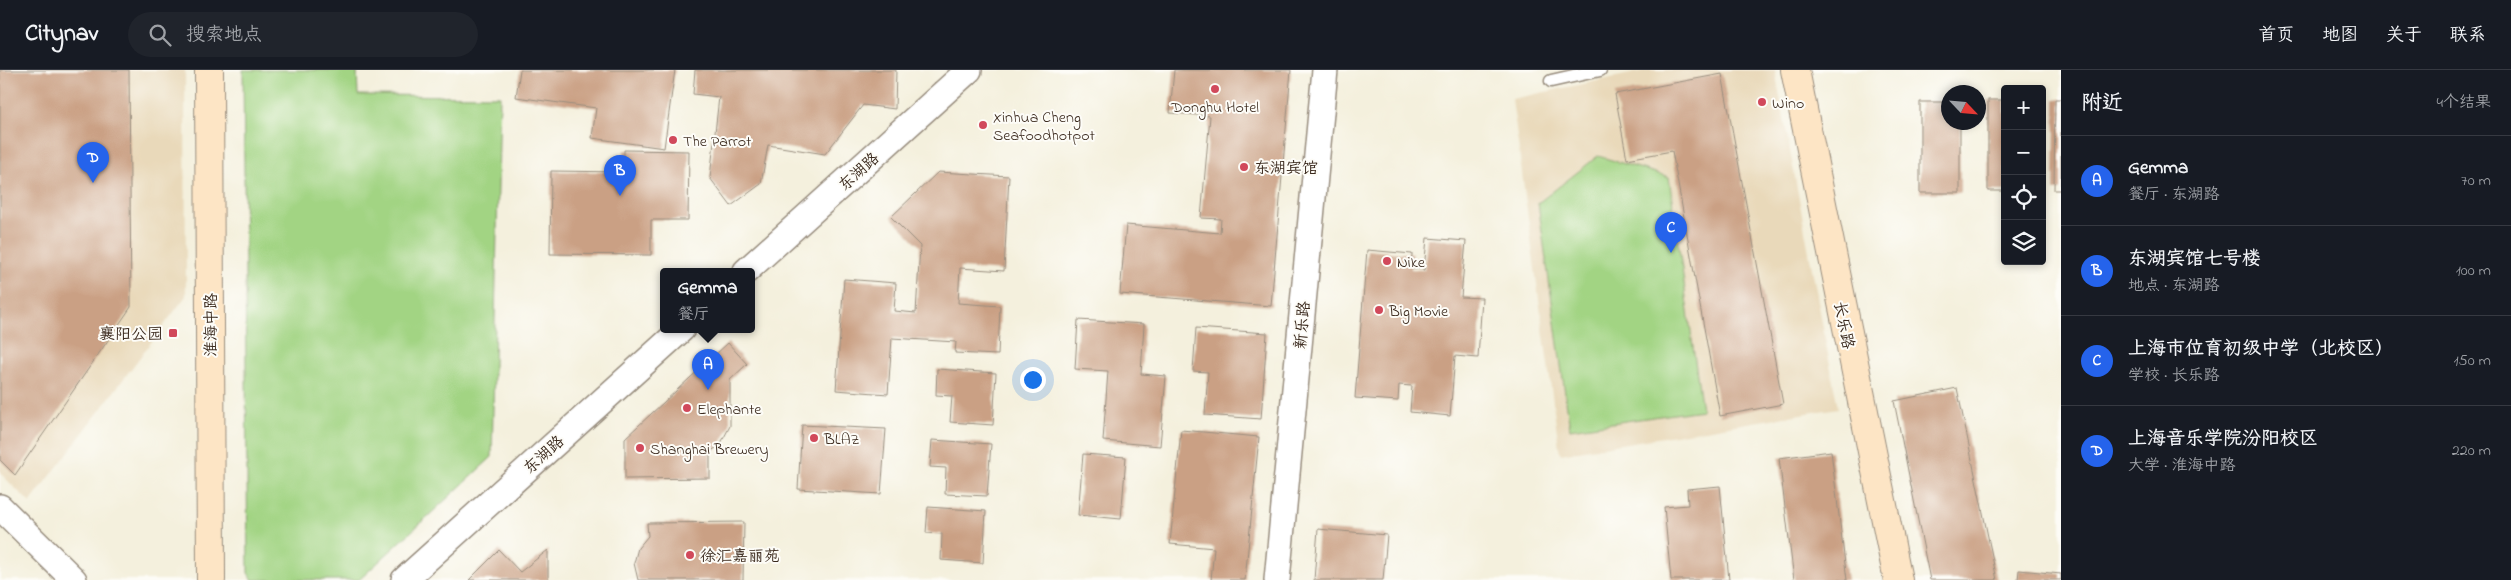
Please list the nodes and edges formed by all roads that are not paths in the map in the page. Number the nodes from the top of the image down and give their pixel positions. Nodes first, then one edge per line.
1 (209, 70) edge
2 (969, 70) edge
3 (1324, 70) edge
4 (1600, 70) edge
5 (1795, 70) edge
6 (1551, 81) dead end
7 (749, 268) edge
8 (678, 333) edge
9 (0, 507) edge
10 (74, 580) edge
11 (211, 580) edge
12 (404, 580) edge
13 (1277, 580) edge
14 (1898, 580) edge

1 - 11 street, 淮海中路
2 - 7 street, 东湖路
3 - 13 street, 新乐路
4 - 6 lane
5 - 14 street, 长乐路
8 - 12 street, 东湖路
9 - 10 street

